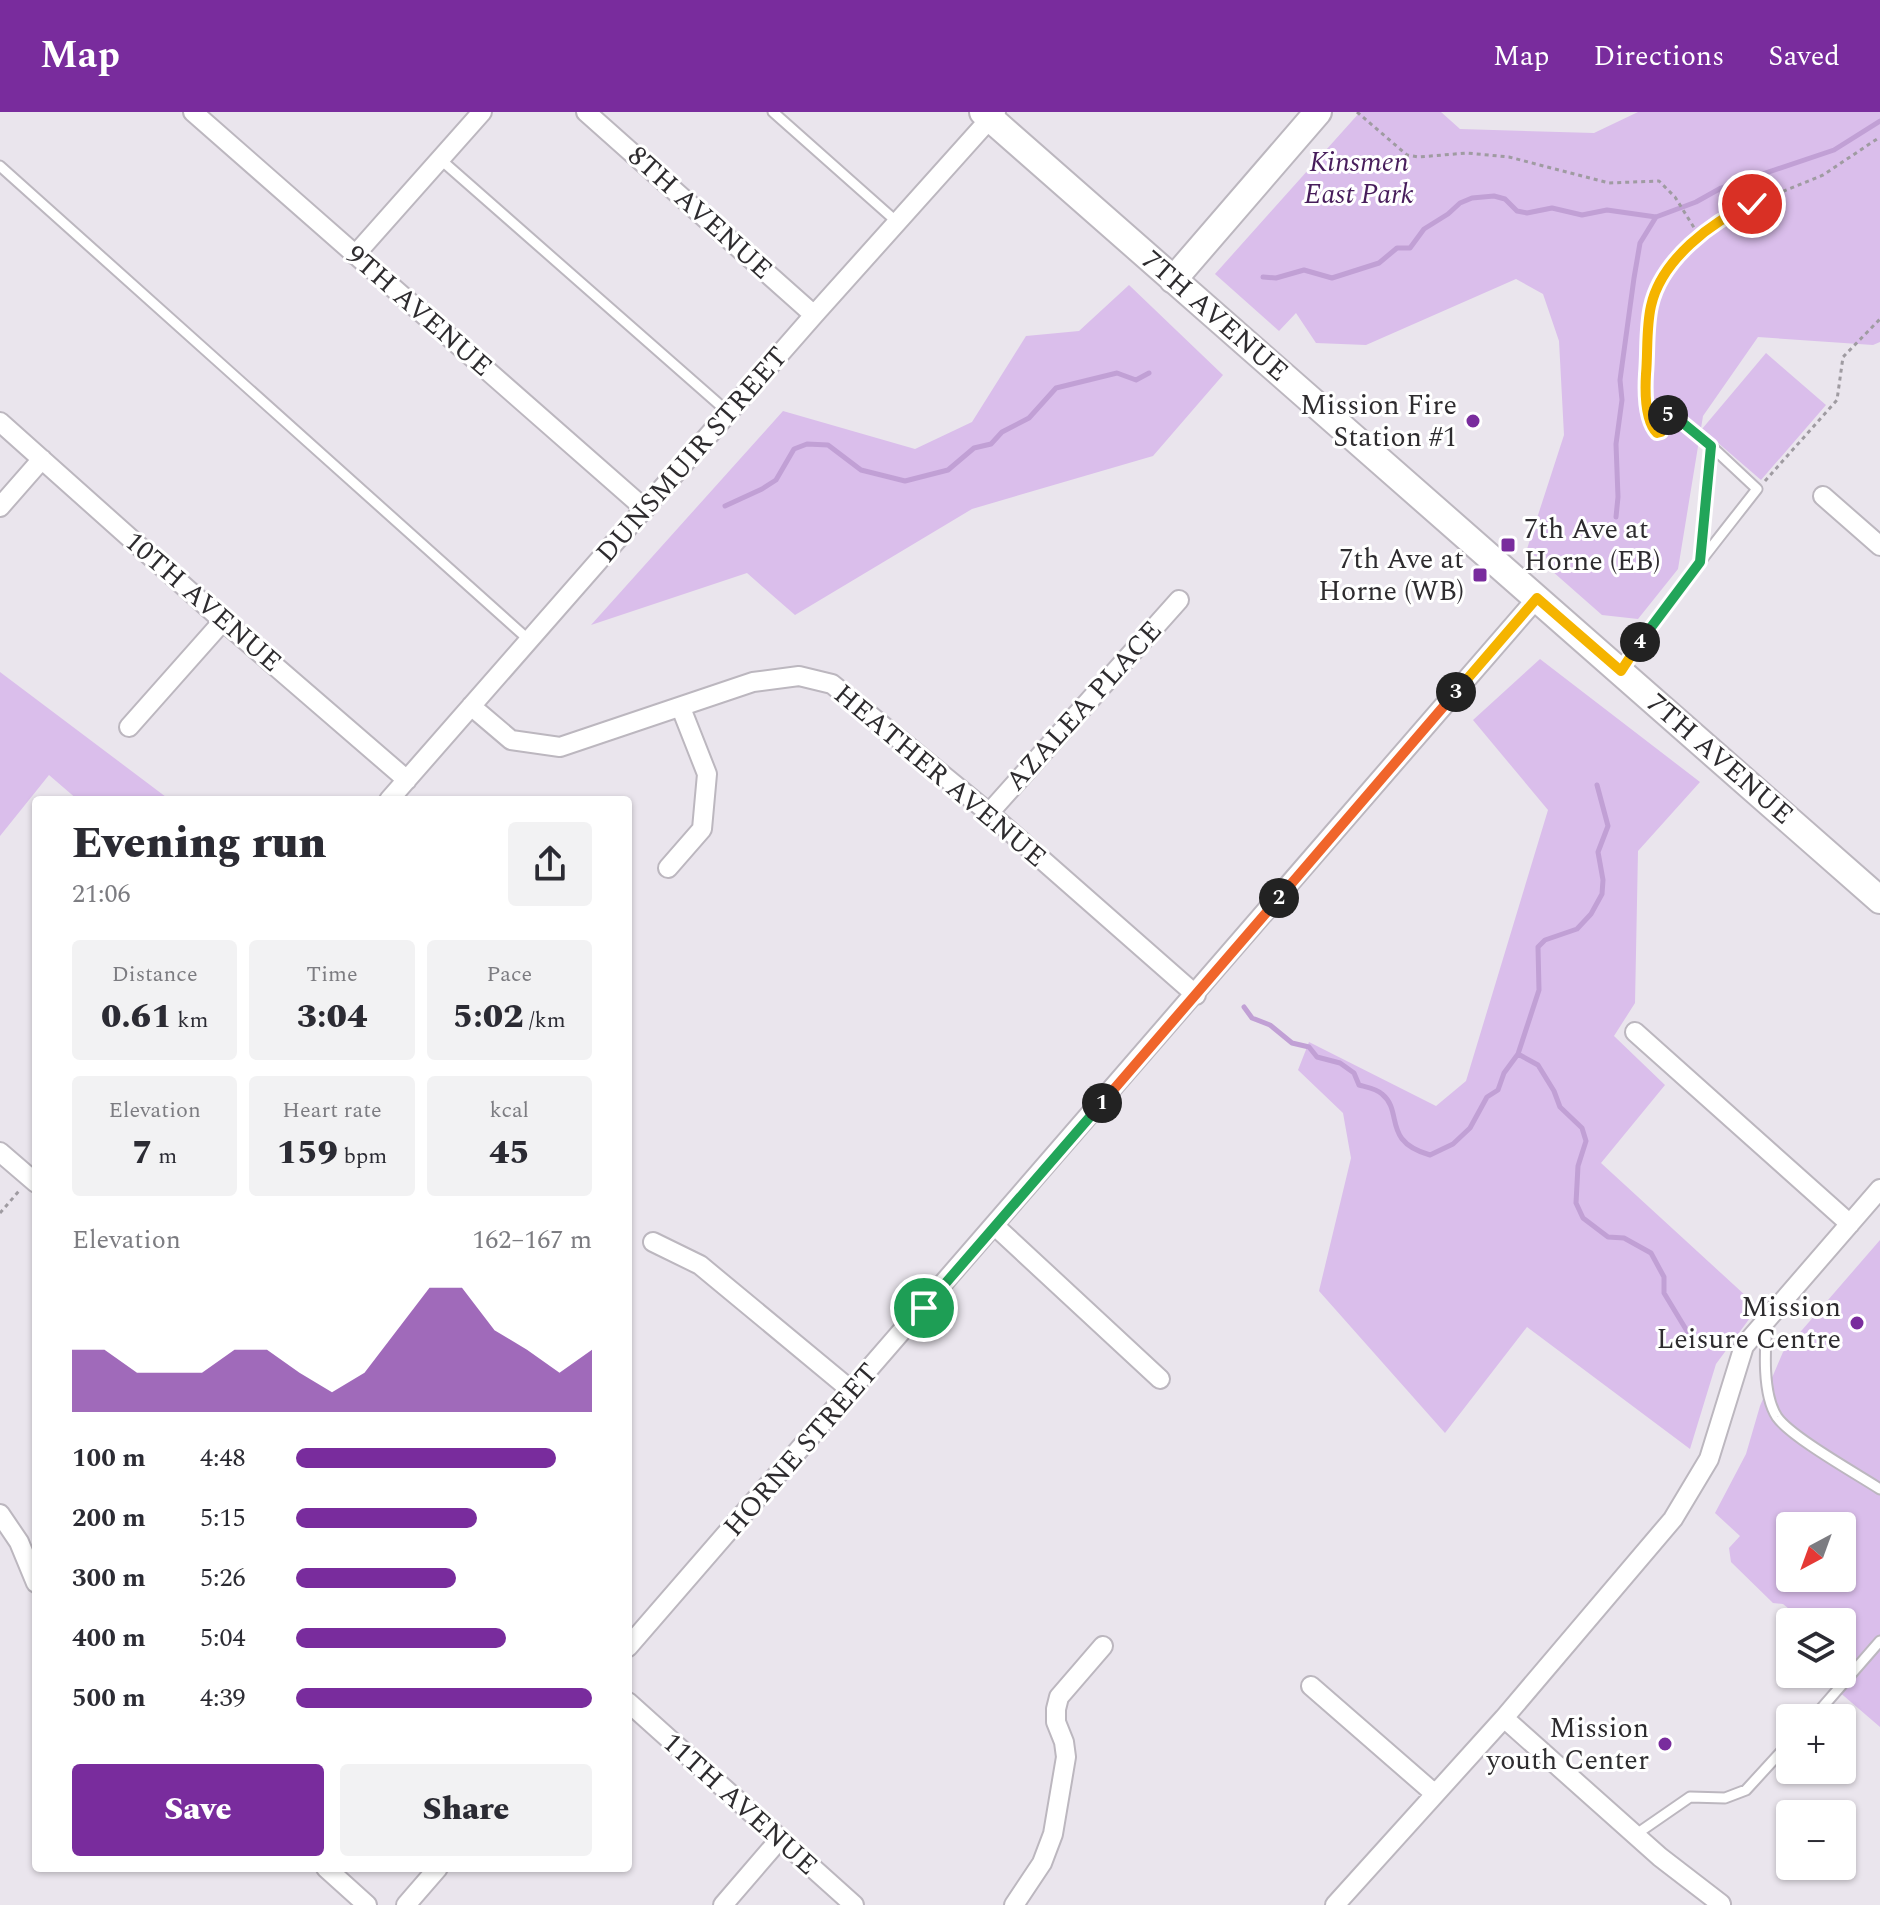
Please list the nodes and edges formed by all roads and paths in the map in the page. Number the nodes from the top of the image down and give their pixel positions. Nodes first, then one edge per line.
1 (193, 112) edge
2 (482, 112) edge
3 (586, 112) edge
4 (773, 112) edge
5 (1318, 112) edge
6 (1357, 112) edge
7 (990, 114) edge
8 (1880, 137) edge
9 (440, 159) junction
10 (0, 166) edge
11 (897, 222) junction
12 (1699, 235) junction
13 (355, 255) junction
14 (1173, 280) junction
15 (814, 315) junction
16 (1880, 319) edge
17 (729, 413) junction
18 (0, 422) edge
19 (1711, 446) junction
20 (42, 459) junction
21 (1757, 489) junction
22 (1823, 496) dead end
23 (0, 507) edge
24 (645, 509) junction
25 (1880, 546) edge
26 (1700, 562) junction
27 (1537, 598) junction
28 (1179, 600) dead end
29 (223, 621) junction
30 (529, 640) junction
31 (1621, 671) junction
32 (471, 706) junction
33 (681, 708) junction
34 (129, 727) dead end
35 (407, 780) junction
36 (393, 796) edge
37 (989, 813) junction
38 (668, 868) dead end
39 (1880, 900) edge
40 (1196, 995) junction
41 (1635, 1032) dead end
42 (0, 1152) edge
43 (32, 1179) edge
44 (32, 1181) edge
45 (1880, 1189) edge
46 (0, 1213) edge
47 (1850, 1224) junction
48 (995, 1226) junction
49 (653, 1242) dead end
50 (1767, 1320) junction
51 (1160, 1379) dead end
52 (852, 1391) junction
53 (1880, 1489) edge
54 (0, 1514) edge
55 (32, 1573) edge
56 (1880, 1641) edge
57 (632, 1642) edge
58 (1103, 1646) dead end
59 (1311, 1686) dead end
60 (1825, 1704) edge
61 (632, 1706) edge
62 (1504, 1718) junction
63 (1776, 1757) edge
64 (1435, 1794) junction
65 (1635, 1835) junction
66 (779, 1840) junction
67 (330, 1872) edge
68 (435, 1872) edge
69 (1721, 1904) edge
70 (367, 1905) edge
71 (406, 1905) edge
72 (723, 1905) edge
73 (854, 1905) edge
74 (1014, 1905) edge
75 (1335, 1905) edge

1 - 13 street, 9TH AVENUE
2 - 9 street
3 - 15 street, 8TH AVENUE
4 - 11 lane
5 - 14 street
6 - 12 path
7 - 11 street, DUNSMUIR STREET
7 - 14 street, 7TH AVENUE
8 - 12 path
9 - 13 street
9 - 17 lane
10 - 30 lane
11 - 15 street, DUNSMUIR STREET
12 - 19 path
13 - 24 street, 9TH AVENUE
14 - 27 street, 7TH AVENUE
15 - 17 street, DUNSMUIR STREET
16 - 21 path
17 - 24 street, DUNSMUIR STREET
18 - 20 street, 10TH AVENUE
19 - 21 lane
19 - 26 lane
20 - 23 street
20 - 29 street, 10TH AVENUE
21 - 26 lane
22 - 25 street
24 - 30 street, DUNSMUIR STREET
26 - 31 lane
27 - 31 street, 7TH AVENUE
27 - 40 street, HORNE STREET
28 - 37 street, AZALEA PLACE
29 - 34 street
29 - 35 street, 10TH AVENUE
30 - 32 street, DUNSMUIR STREET
31 - 39 street, 7TH AVENUE
32 - 33 street, HEATHER AVENUE
32 - 35 street, DUNSMUIR STREET
33 - 37 street, HEATHER AVENUE
33 - 38 street
35 - 36 street, DUNSMUIR STREET
37 - 40 street, HEATHER AVENUE
40 - 48 street, HORNE STREET
41 - 47 street
42 - 43 street
44 - 46 path
45 - 47 street
47 - 50 street
48 - 51 street
48 - 52 street, HORNE STREET
49 - 52 street
50 - 53 lane
50 - 62 street
52 - 57 street, HORNE STREET
54 - 55 street
56 - 60 lane
58 - 74 street
59 - 64 street
61 - 66 street, 11TH AVENUE
62 - 64 street
62 - 65 street
63 - 65 lane
64 - 75 street
65 - 69 street
66 - 72 street
66 - 73 street, 11TH AVENUE
67 - 70 street
68 - 71 street

